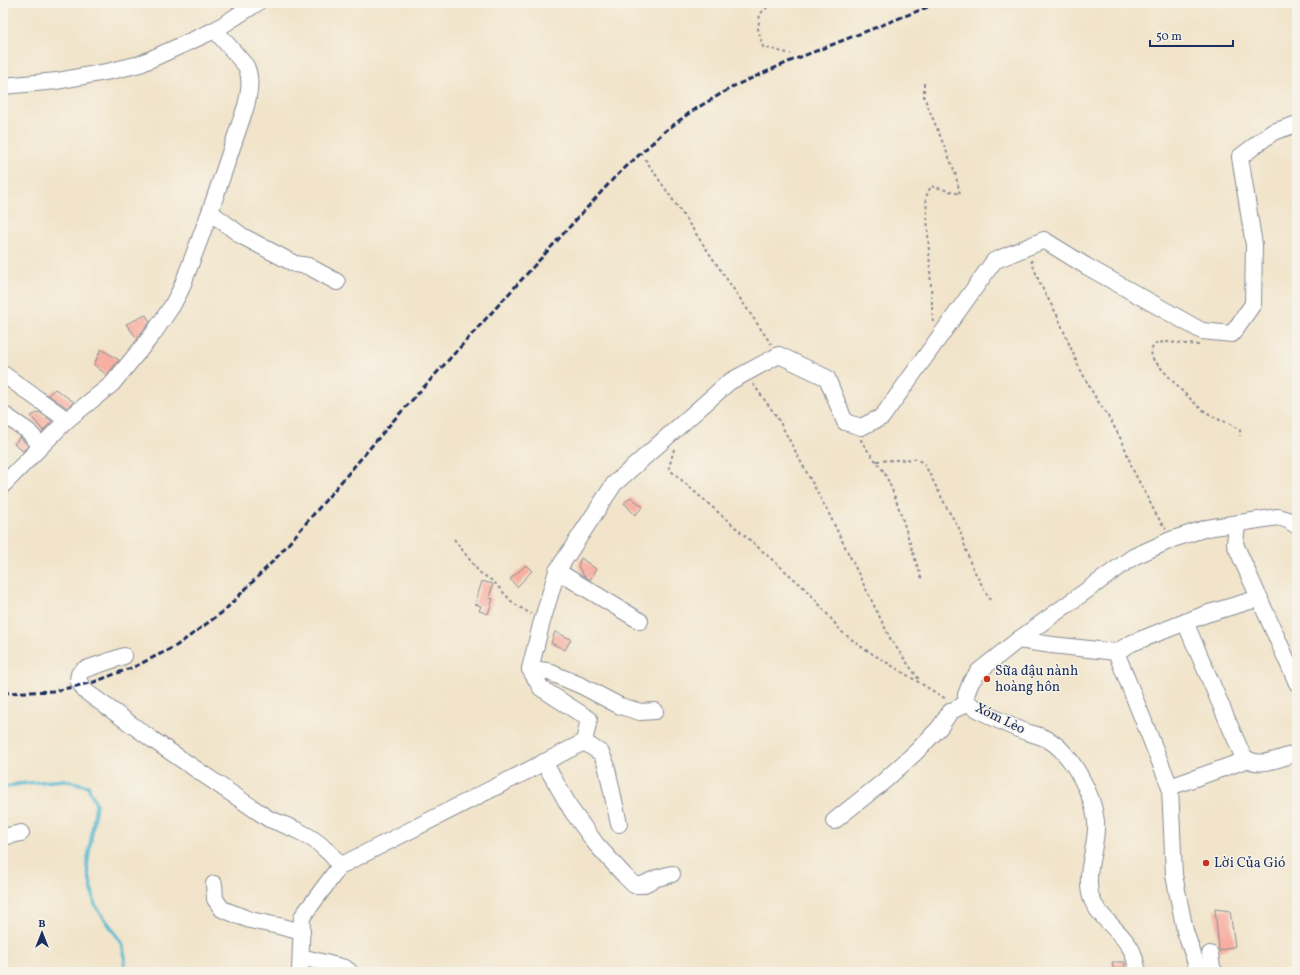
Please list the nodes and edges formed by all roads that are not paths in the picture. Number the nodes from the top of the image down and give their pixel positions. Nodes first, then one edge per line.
1 (257, 3) edge
2 (215, 30) junction
3 (3, 86) edge
4 (1297, 124) edge
5 (210, 212) junction
6 (337, 282) dead end
7 (3, 374) edge
8 (3, 414) edge
9 (68, 420) junction
10 (41, 446) junction
11 (3, 485) edge
12 (1237, 524) junction
13 (1297, 526) edge
14 (558, 571) junction
15 (1260, 598) junction
16 (640, 621) dead end
17 (1185, 622) junction
18 (1018, 640) junction
19 (1116, 652) junction
20 (124, 656) dead end
21 (530, 669) junction
22 (1297, 683) edge
23 (963, 705) junction
24 (655, 711) dead end
25 (584, 742) junction
26 (1297, 753) edge
27 (1246, 760) junction
28 (544, 762) junction
29 (1170, 787) junction
30 (834, 821) dead end
31 (618, 824) dead end
32 (21, 834) dead end
33 (3, 837) edge
34 (340, 866) junction
35 (672, 874) dead end
36 (214, 884) dead end
37 (302, 932) junction
38 (1210, 954) dead end
39 (300, 964) edge
40 (350, 972) edge
41 (1138, 972) edge
42 (1199, 972) edge
43 (1215, 972) edge

1 - 2 street
2 - 3 street
2 - 5 street
4 - 14 street
5 - 6 street
5 - 9 street
7 - 9 street
8 - 10 street
9 - 10 street
10 - 11 street
12 - 13 street, Xóm Lèo
12 - 15 street
12 - 18 street, Xóm Lèo
14 - 16 street
14 - 21 street
15 - 17 street
15 - 22 street
17 - 19 street
17 - 27 street
18 - 19 street
18 - 23 street, Xóm Lèo
19 - 29 street
20 - 34 street
21 - 24 street
21 - 25 street
23 - 30 street
23 - 41 street, Xóm Lèo
25 - 28 street
25 - 31 street
26 - 27 street
27 - 29 street
28 - 34 street
28 - 35 street
29 - 42 street
32 - 33 street
34 - 37 street
36 - 37 street
37 - 39 street
38 - 43 street
39 - 40 street

